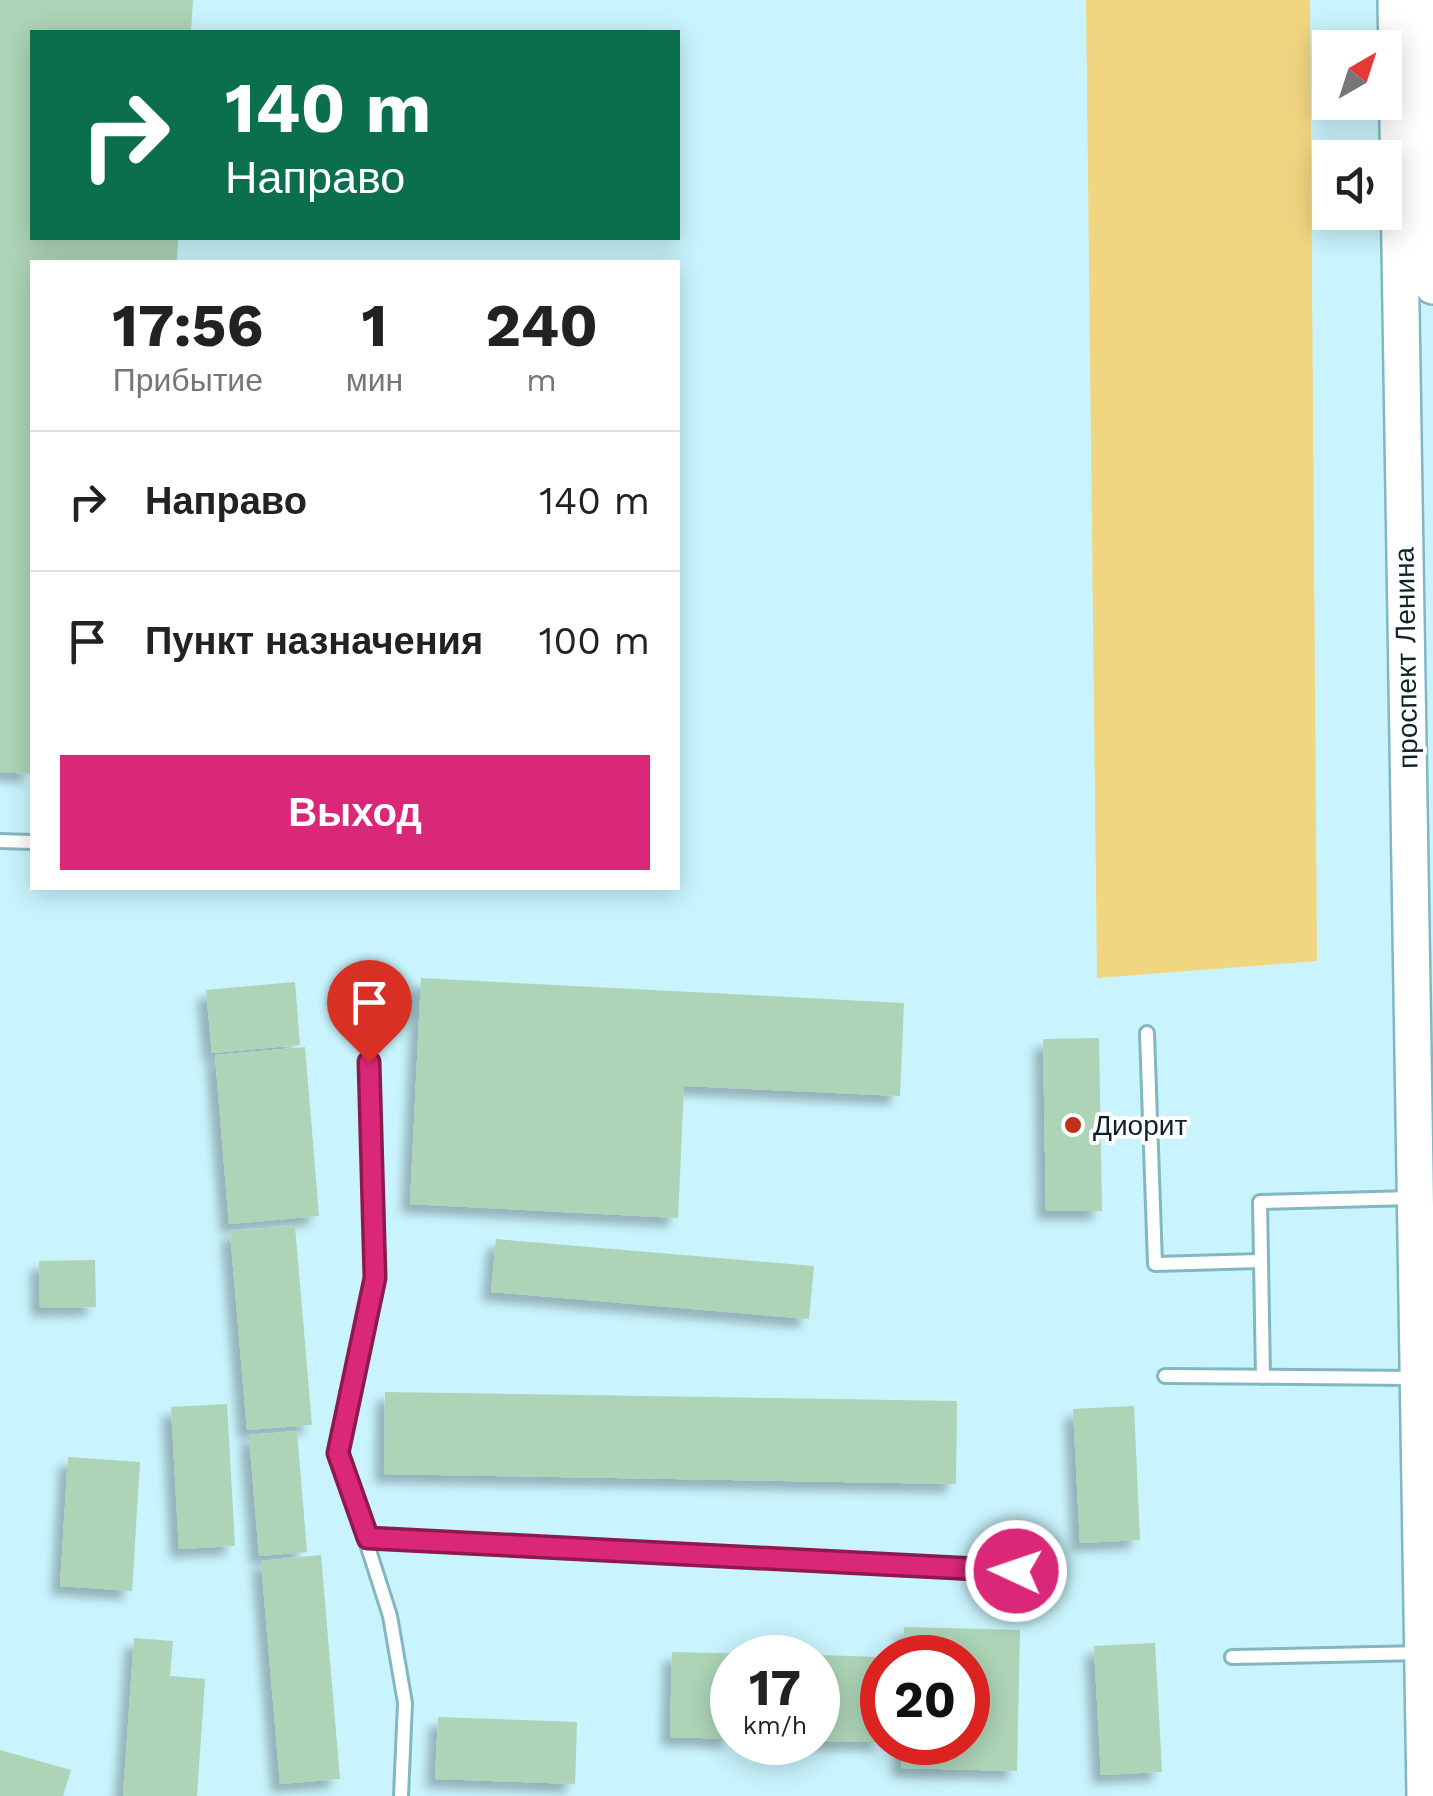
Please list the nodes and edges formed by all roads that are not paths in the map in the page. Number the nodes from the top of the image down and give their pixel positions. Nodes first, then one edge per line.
1 (1396, 0) edge
2 (1426, 0) edge
3 (1433, 286) edge
4 (0, 841) edge
5 (30, 842) edge
6 (1147, 1034) dead end
7 (369, 1062) dead end
8 (1415, 1198) junction
9 (1260, 1261) junction
10 (1164, 1376) dead end
11 (1263, 1377) junction
12 (1418, 1378) junction
13 (368, 1538) junction
14 (1016, 1571) dead end
15 (1424, 1653) junction
16 (1232, 1657) dead end
17 (401, 1796) edge
18 (1425, 1796) edge

1 - 8 main road, проспект Ленина
2 - 3 main road
4 - 5 lane
6 - 9 lane
7 - 13 lane
8 - 9 lane
8 - 12 main road, проспект Ленина
9 - 11 lane
10 - 11 lane
11 - 12 lane
12 - 15 main road, проспект Ленина
13 - 14 lane
13 - 17 lane
15 - 16 lane
15 - 18 main road, проспект Ленина

